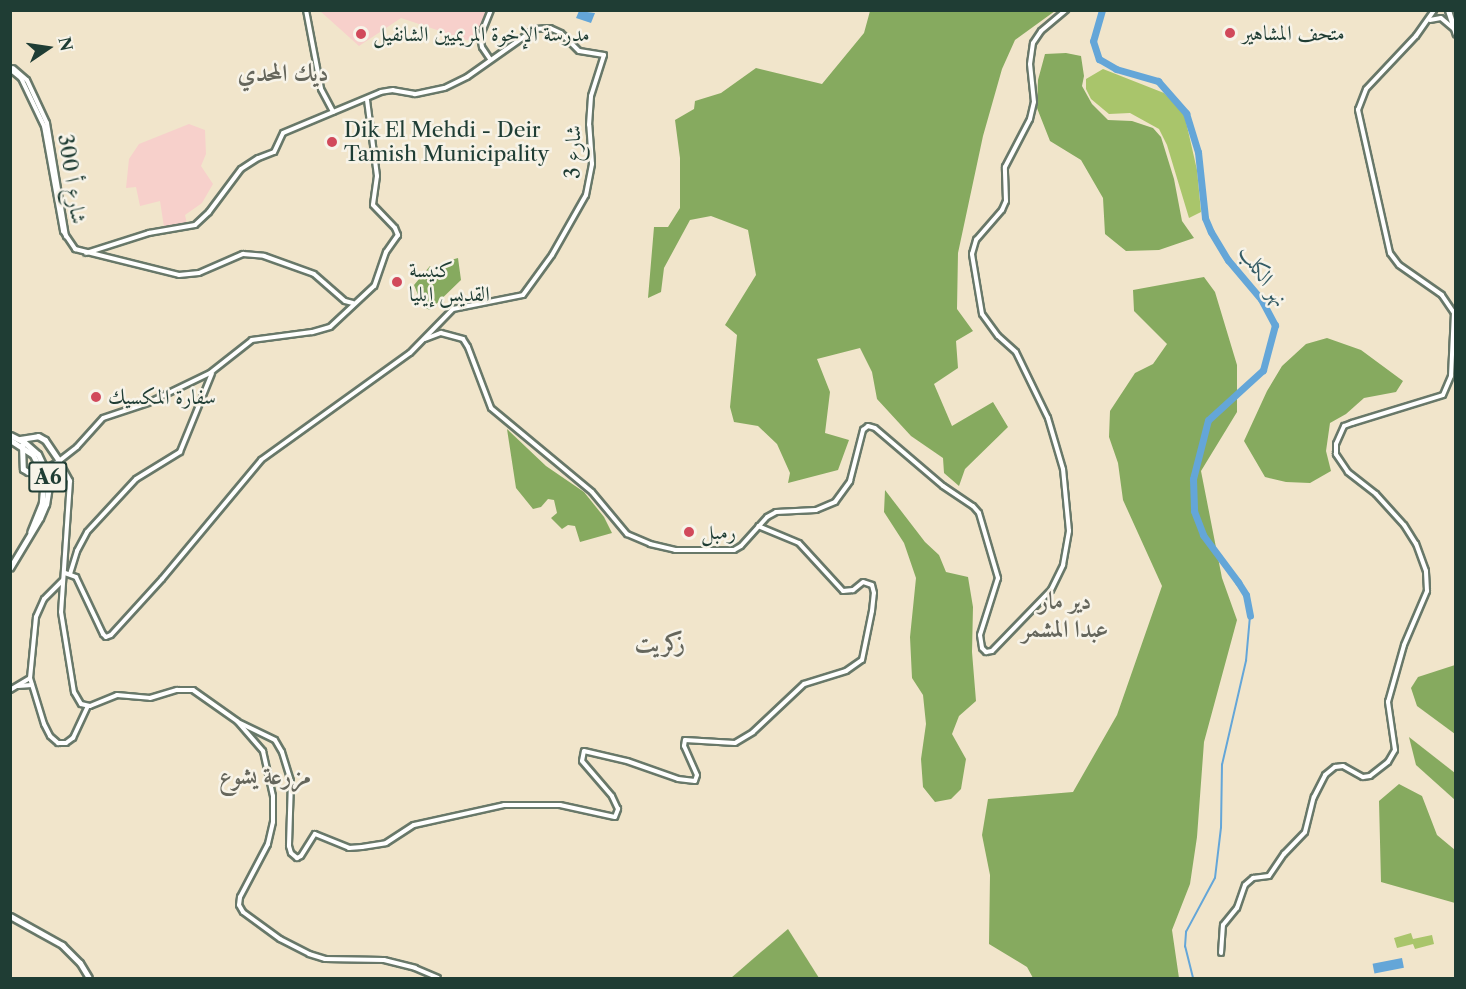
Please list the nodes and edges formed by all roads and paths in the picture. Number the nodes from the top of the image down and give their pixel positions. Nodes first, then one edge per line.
1 (306, 10) edge
2 (491, 10) edge
3 (1066, 10) edge
4 (1434, 10) edge
5 (1448, 10) edge
6 (1427, 22) junction
7 (1455, 31) edge
8 (490, 59) junction
9 (11, 68) edge
10 (367, 100) junction
11 (333, 112) junction
12 (86, 253) junction
13 (344, 300) junction
14 (354, 303) junction
15 (344, 312) junction
16 (425, 339) junction
17 (212, 372) junction
18 (10, 435) edge
19 (36, 436) junction
20 (10, 440) edge
21 (21, 442) junction
22 (34, 450) junction
23 (36, 459) junction
24 (59, 461) junction
25 (22, 463) junction
26 (49, 467) dead end
27 (38, 471) dead end
28 (758, 526) junction
29 (30, 532) junction
30 (10, 568) edge
31 (67, 574) junction
32 (64, 580) junction
33 (30, 678) junction
34 (32, 685) junction
35 (17, 686) junction
36 (10, 690) edge
37 (86, 706) junction
38 (237, 721) junction
39 (10, 916) edge
40 (1221, 953) dead end
41 (89, 978) edge
42 (438, 978) edge

1 - 11 street
2 - 8 street
3 - 28 street
4 - 6 street
5 - 7 highway
6 - 7 street
6 - 40 street
8 - 10 street
8 - 16 street, شارع 3
9 - 12 street, شارع أ 300
10 - 11 street
10 - 14 street
11 - 12 street
12 - 13 street
13 - 14 street
13 - 15 street
14 - 15 street
15 - 17 street
16 - 28 street
16 - 31 street, شارع 3
17 - 24 street
17 - 31 street
18 - 21 highway, A6
19 - 21 highway
19 - 22 highway
19 - 24 highway
20 - 21 highway, A6
21 - 22 highway, A6
21 - 23 highway, A6
21 - 25 highway
22 - 29 highway, A6
23 - 25 highway
23 - 29 highway, A6
24 - 26 highway
24 - 31 street
25 - 27 highway
28 - 38 street
29 - 30 highway, A6
31 - 32 street
32 - 33 street
32 - 37 street
33 - 34 street
33 - 35 street
34 - 35 street
34 - 37 street
35 - 36 street
37 - 38 street
38 - 42 street
39 - 41 highway

